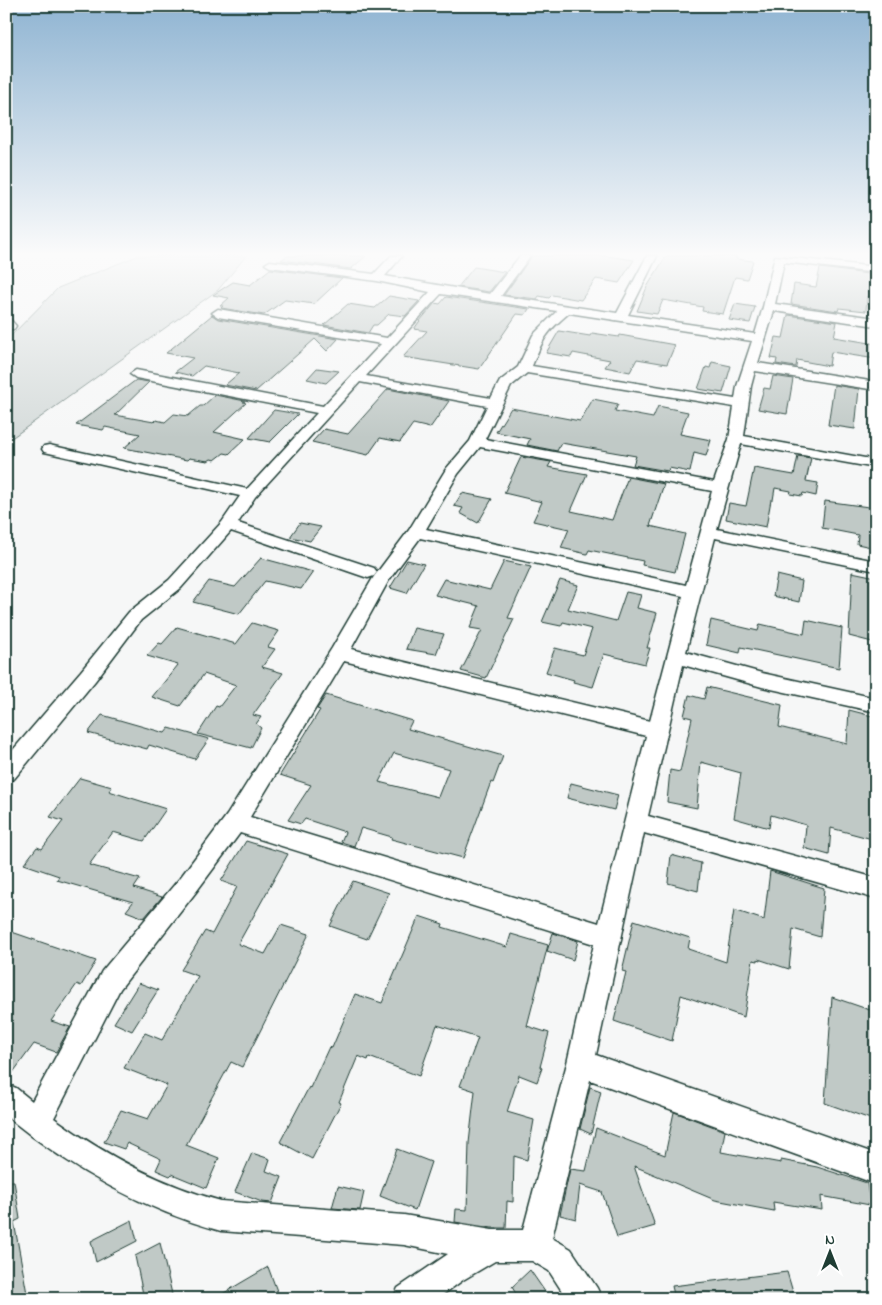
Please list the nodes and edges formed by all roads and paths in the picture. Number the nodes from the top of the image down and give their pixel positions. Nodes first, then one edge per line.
1 (241, 317) edge
2 (412, 317) edge
3 (559, 317) edge
4 (625, 317) edge
5 (766, 317) edge
6 (840, 317) edge
7 (876, 322) edge
8 (760, 338) junction
9 (388, 342) junction
10 (751, 366) junction
11 (524, 369) junction
12 (136, 374) dead end
13 (358, 378) junction
14 (876, 386) edge
15 (495, 404) junction
16 (740, 404) junction
17 (327, 412) junction
18 (736, 438) junction
19 (476, 442) junction
20 (49, 449) dead end
21 (876, 464) edge
22 (720, 488) junction
23 (250, 494) junction
24 (228, 525) junction
25 (416, 532) junction
26 (710, 532) junction
27 (876, 566) edge
28 (368, 572) dead end
29 (693, 592) junction
30 (339, 653) junction
31 (676, 656) junction
32 (876, 705) edge
33 (658, 731) junction
34 (14, 750) edge
35 (6, 772) edge
36 (235, 822) junction
37 (637, 822) junction
38 (876, 889) edge
39 (608, 937) junction
40 (581, 1063) junction
41 (6, 1098) edge
42 (36, 1123) junction
43 (876, 1168) edge
44 (535, 1245) junction
45 (492, 1246) junction
46 (409, 1299) edge
47 (586, 1299) edge

1 - 9 street
2 - 9 street
3 - 11 street
4 - 8 street
5 - 8 street
6 - 7 street
8 - 10 street
9 - 13 street
10 - 14 street
10 - 16 street
11 - 15 street
11 - 16 street
12 - 17 street
13 - 15 street
13 - 17 street
15 - 19 street
16 - 18 street
17 - 23 street
18 - 21 street
18 - 22 street
19 - 22 street
19 - 25 street
20 - 23 street
22 - 26 street
23 - 24 street
24 - 28 street
24 - 34 street
25 - 29 street
25 - 30 street
26 - 27 street
26 - 29 street
29 - 31 street
30 - 33 street
30 - 36 street
31 - 32 street
31 - 33 street
33 - 37 street
34 - 35 street
36 - 39 street
36 - 42 street
37 - 38 street
37 - 39 street
39 - 40 street
40 - 43 street
40 - 44 street
41 - 42 street
42 - 45 street
44 - 45 street
44 - 47 street
45 - 46 street

